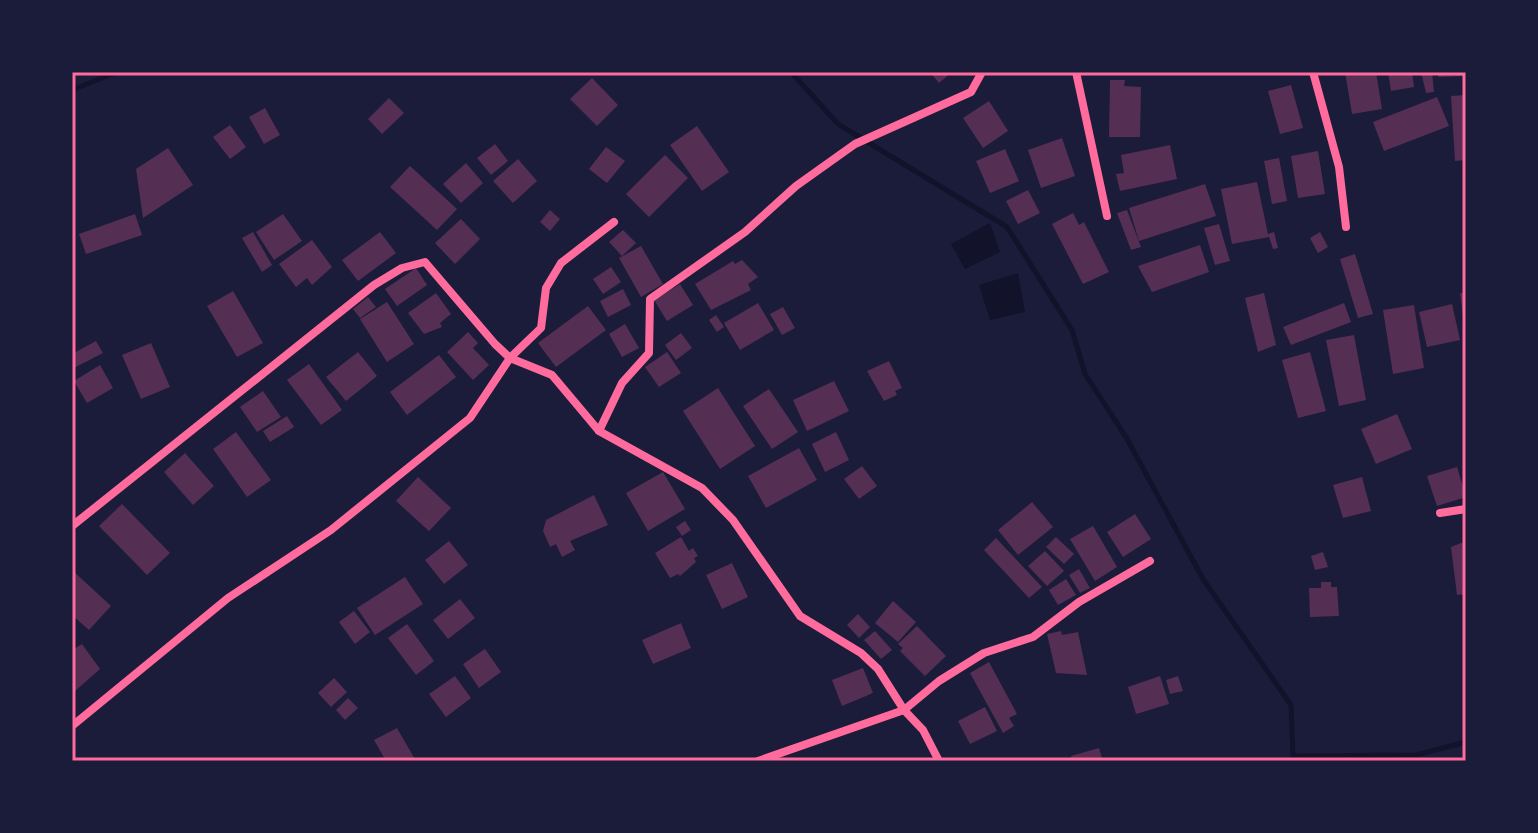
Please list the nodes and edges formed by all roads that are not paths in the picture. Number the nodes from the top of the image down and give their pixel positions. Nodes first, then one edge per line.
1 (982, 72) edge
2 (1076, 72) edge
3 (1313, 72) edge
4 (1107, 216) dead end
5 (614, 222) dead end
6 (1346, 227) dead end
7 (510, 358) junction
8 (599, 431) junction
9 (1466, 509) edge
10 (1440, 513) dead end
11 (72, 526) edge
12 (1150, 561) dead end
13 (904, 710) junction
14 (72, 726) edge
15 (758, 761) edge
16 (939, 761) edge

1 - 8 street
2 - 4 street
3 - 6 street
5 - 7 street
7 - 8 street
7 - 11 street
7 - 14 street
8 - 13 street
9 - 10 street
12 - 13 street
13 - 15 street
13 - 16 street

